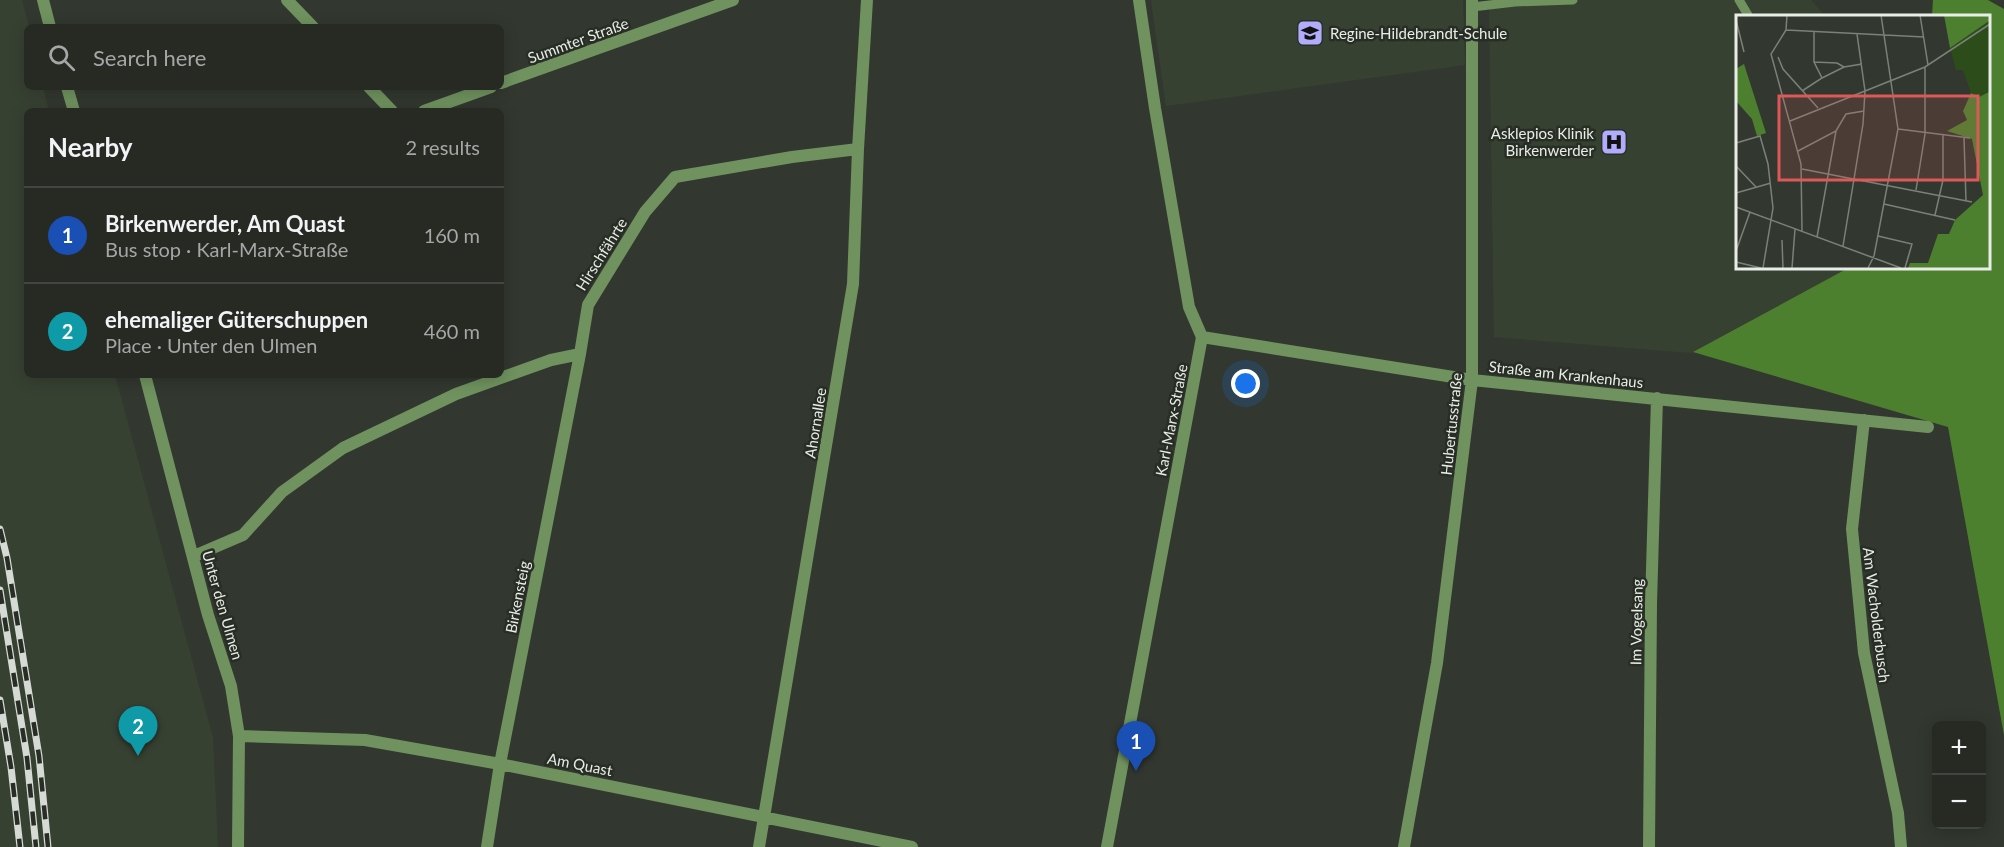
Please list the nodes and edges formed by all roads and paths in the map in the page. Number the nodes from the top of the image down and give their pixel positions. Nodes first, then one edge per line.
1 (43, 0) edge
2 (287, 0) edge
3 (733, 0) edge
4 (867, 0) edge
5 (1139, 0) edge
6 (1572, 0) edge
7 (1739, 0) edge
8 (1472, 3) edge
9 (1748, 15) edge
10 (50, 24) edge
11 (310, 24) edge
12 (504, 82) edge
13 (68, 90) edge
14 (372, 90) edge
15 (482, 90) edge
16 (73, 108) edge
17 (389, 108) edge
18 (432, 108) edge
19 (858, 149) junction
20 (1202, 337) junction
21 (580, 354) junction
22 (504, 377) edge
23 (146, 378) edge
24 (501, 378) edge
25 (1472, 380) junction
26 (1657, 398) junction
27 (1863, 420) junction
28 (1928, 427) dead end
29 (194, 556) junction
30 (238, 736) junction
31 (501, 764) junction
32 (764, 817) junction
33 (238, 847) edge
34 (486, 847) edge
35 (759, 847) edge
36 (912, 847) edge
37 (1107, 847) edge
38 (1404, 847) edge
39 (1649, 847) edge
40 (1901, 847) edge

1 - 10 street
2 - 11 street
3 - 12 street, Summter Straße
4 - 19 street, Ahornallee
5 - 20 street
6 - 8 lane
7 - 9 lane
8 - 25 street, Hubertusstraße
13 - 16 street
14 - 17 street
15 - 18 street
19 - 21 street, Hirschfährte
19 - 32 street, Ahornallee
20 - 25 street, Straße am Krankenhaus
20 - 37 street, Karl-Marx-Straße
21 - 22 street
21 - 31 street, Birkensteig
23 - 29 street, Unter den Ulmen
24 - 29 street
25 - 26 street, Straße am Krankenhaus
25 - 38 street, Hubertusstraße
26 - 27 street, Straße am Krankenhaus
26 - 39 street, Im Vogelsang
27 - 28 street, Straße am Krankenhaus
27 - 40 street, Am Wacholderbusch
29 - 30 street, Unter den Ulmen
30 - 31 street, Am Quast
30 - 33 street, Unter den Ulmen
31 - 32 street, Am Quast
31 - 34 street, Birkensteig
32 - 35 street, Ahornallee
32 - 36 street, Am Quast

